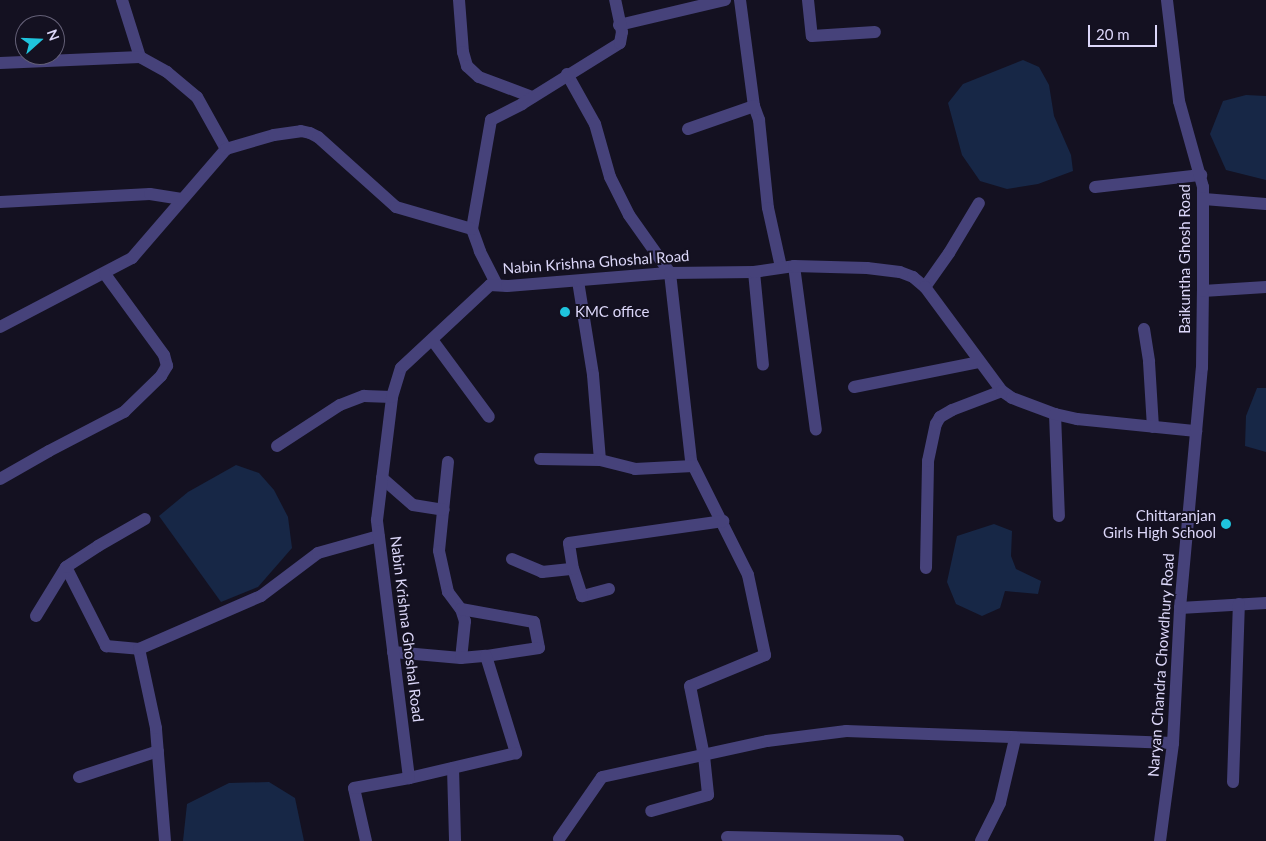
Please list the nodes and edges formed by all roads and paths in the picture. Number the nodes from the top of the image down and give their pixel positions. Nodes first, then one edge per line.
1 (122, 0) edge
2 (459, 0) edge
3 (616, 0) edge
4 (725, 0) edge
5 (740, 0) edge
6 (808, 0) edge
7 (1167, 0) edge
8 (619, 24) junction
9 (875, 32) dead end
10 (140, 57) junction
11 (0, 63) edge
12 (567, 74) junction
13 (532, 97) junction
14 (754, 106) junction
15 (688, 129) dead end
16 (226, 149) junction
17 (1201, 175) junction
18 (1095, 187) dead end
19 (182, 199) junction
20 (1204, 199) junction
21 (0, 202) edge
22 (979, 203) dead end
23 (1266, 204) edge
24 (472, 229) junction
25 (794, 266) junction
26 (781, 267) junction
27 (754, 272) junction
28 (670, 273) junction
29 (105, 274) junction
30 (578, 282) junction
31 (497, 285) junction
32 (924, 287) junction
33 (1266, 287) edge
34 (1203, 291) junction
35 (0, 328) edge
36 (1144, 329) dead end
37 (433, 341) junction
38 (979, 362) junction
39 (763, 365) dead end
40 (854, 387) dead end
41 (1002, 391) junction
42 (392, 397) junction
43 (1055, 414) junction
44 (489, 417) dead end
45 (1153, 427) junction
46 (816, 430) dead end
47 (1196, 432) junction
48 (277, 446) dead end
49 (540, 459) dead end
50 (600, 460) junction
51 (448, 462) dead end
52 (693, 466) junction
53 (382, 478) junction
54 (0, 479) edge
55 (444, 510) junction
56 (1059, 516) dead end
57 (145, 520) dead end
58 (722, 521) junction
59 (379, 536) junction
60 (512, 559) dead end
61 (66, 567) junction
62 (926, 568) dead end
63 (573, 569) junction
64 (609, 589) dead end
65 (1266, 603) edge
66 (1239, 604) junction
67 (1180, 608) junction
68 (461, 609) junction
69 (36, 616) dead end
70 (139, 648) junction
71 (393, 652) junction
72 (486, 656) junction
73 (461, 658) junction
74 (1015, 739) junction
75 (1173, 743) junction
76 (158, 751) junction
77 (704, 756) junction
78 (453, 768) junction
79 (79, 777) dead end
80 (409, 778) junction
81 (1233, 782) dead end
82 (651, 811) dead end
83 (727, 836) dead end
84 (559, 839) dead end
85 (165, 841) edge
86 (366, 841) edge
87 (455, 841) edge
88 (898, 841) edge
89 (981, 841) edge
90 (1160, 841) edge

1 - 10 street
2 - 13 street
3 - 8 street
4 - 8 street
5 - 14 street
6 - 9 street
7 - 17 street, Baikuntha Ghosh Road
8 - 12 street
10 - 11 street
10 - 16 street
12 - 13 street
12 - 28 street
13 - 24 street
14 - 15 street
14 - 26 street
16 - 19 street
16 - 24 street
17 - 18 street
17 - 20 street, Baikuntha Ghosh Road
19 - 21 street
19 - 29 street
20 - 23 street
20 - 34 street, Baikuntha Ghosh Road
22 - 32 street
24 - 31 street
25 - 26 street, Nabin Krishna Ghoshal Road
25 - 32 street, Nabin Krishna Ghoshal Road
25 - 46 street
26 - 27 street, Nabin Krishna Ghoshal Road
27 - 28 street, Nabin Krishna Ghoshal Road
27 - 39 street
28 - 30 street, Nabin Krishna Ghoshal Road
28 - 52 street
29 - 35 street
29 - 54 street
30 - 31 street, Nabin Krishna Ghoshal Road
30 - 50 street
31 - 37 street, Nabin Krishna Ghoshal Road
32 - 38 street, Nabin Krishna Ghoshal Road
33 - 34 street
34 - 47 street, Baikuntha Ghosh Road
36 - 45 street
37 - 42 street, Nabin Krishna Ghoshal Road
37 - 44 street
38 - 40 street
38 - 41 street, Nabin Krishna Ghoshal Road
41 - 43 street, Nabin Krishna Ghoshal Road
41 - 62 street
42 - 48 street
42 - 53 street, Nabin Krishna Ghoshal Road
43 - 45 street, Nabin Krishna Ghoshal Road
43 - 56 street
45 - 47 street, Nabin Krishna Ghoshal Road
47 - 67 street, Naryan Chandra Chowdhury Road
49 - 50 street
50 - 52 street
51 - 55 street
52 - 58 street
53 - 55 street
53 - 59 street, Nabin Krishna Ghoshal Road
55 - 68 street
57 - 61 street
58 - 63 street
58 - 77 street
59 - 70 street
59 - 71 street, Nabin Krishna Ghoshal Road
60 - 63 street
61 - 69 street
61 - 70 street
63 - 64 street
65 - 66 street
66 - 67 street
66 - 81 street
67 - 75 street, Naryan Chandra Chowdhury Road
68 - 72 street
68 - 73 street
70 - 76 street
71 - 73 street
71 - 80 street, Nabin Krishna Ghoshal Road
72 - 73 street
72 - 78 street
74 - 75 street
74 - 77 street
74 - 89 street
75 - 90 street, Naryan Chandra Chowdhury Road
76 - 79 street
76 - 85 street
77 - 82 street
77 - 84 street
78 - 80 street
78 - 87 street
80 - 86 street
83 - 88 street

